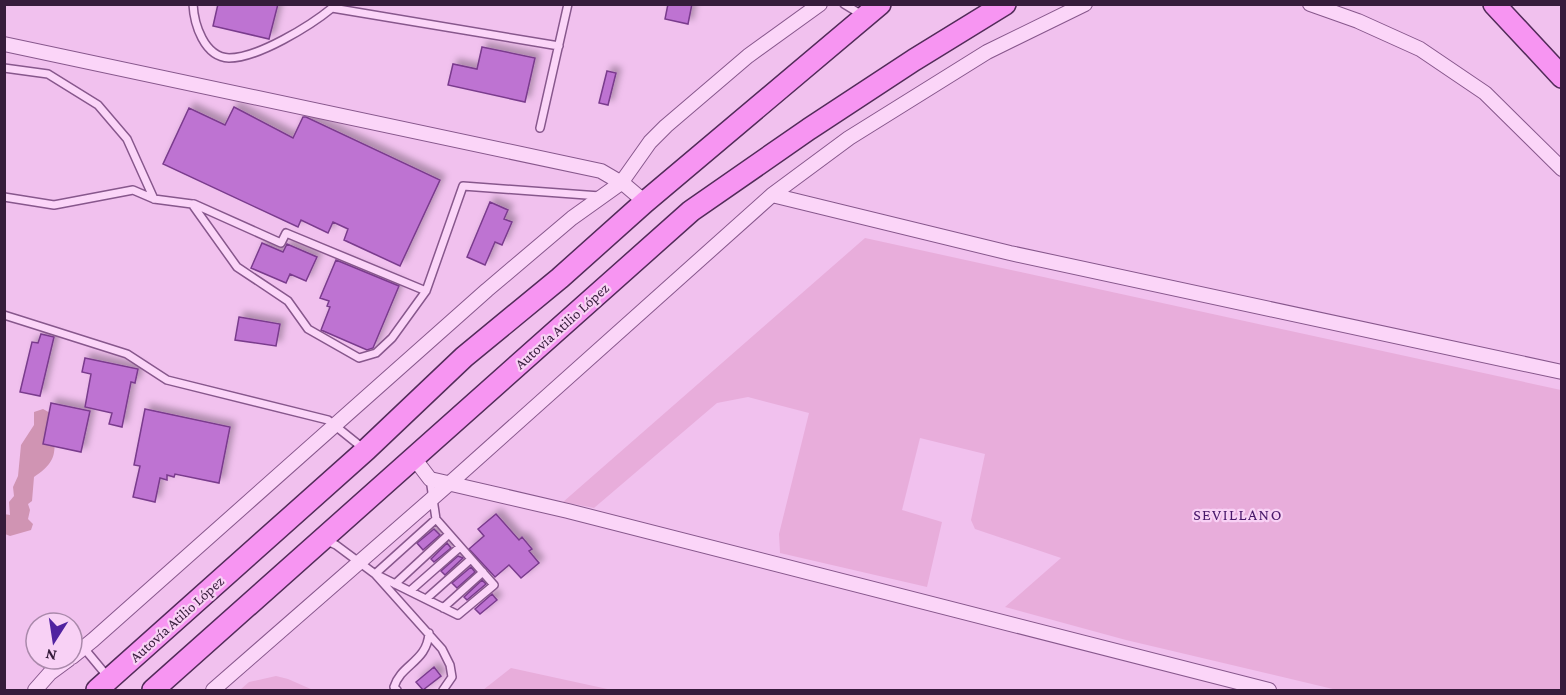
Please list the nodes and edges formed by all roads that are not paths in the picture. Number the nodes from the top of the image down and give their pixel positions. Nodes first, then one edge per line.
1 (193, 4) edge
2 (568, 4) edge
3 (820, 4) edge
4 (844, 4) edge
5 (1005, 4) edge
6 (1085, 4) edge
7 (1310, 4) edge
8 (1479, 4) edge
9 (1494, 4) edge
10 (332, 6) edge
11 (872, 11) edge
12 (4, 44) edge
13 (559, 46) junction
14 (1543, 57) junction
15 (4, 68) edge
16 (1562, 77) edge
17 (540, 128) dead end
18 (1562, 169) edge
19 (621, 183) junction
20 (772, 195) junction
21 (602, 196) junction
22 (4, 197) edge
23 (154, 199) junction
24 (645, 202) junction
25 (192, 204) junction
26 (426, 291) junction
27 (4, 315) edge
28 (1562, 372) edge
29 (334, 425) junction
30 (366, 450) junction
31 (414, 458) junction
32 (430, 479) junction
33 (450, 483) junction
34 (433, 497) junction
35 (436, 519) junction
36 (449, 534) junction
37 (322, 539) junction
38 (460, 547) junction
39 (471, 559) junction
40 (360, 561) junction
41 (483, 572) junction
42 (375, 574) junction
43 (395, 584) junction
44 (410, 591) junction
45 (426, 599) junction
46 (443, 608) junction
47 (429, 633) junction
48 (84, 646) edge
49 (84, 649) edge
50 (54, 671) edge
51 (103, 685) edge
52 (35, 690) edge
53 (153, 690) edge
54 (213, 690) edge
55 (397, 690) edge
56 (443, 690) edge
57 (1269, 690) edge

1 - 10 lane
2 - 13 lane
3 - 19 street
4 - 11 lane
5 - 31 main road, Autovía Atilio López
6 - 20 street
7 - 18 street
8 - 14 main road
9 - 14 main road
10 - 13 lane
11 - 24 main road, Autovía Atilio López
12 - 19 street
13 - 17 lane
14 - 16 main road
15 - 23 lane
19 - 21 street
19 - 24 street
20 - 28 street
20 - 33 street
21 - 26 lane
21 - 29 street
22 - 23 lane
23 - 25 lane
24 - 30 main road, Autovía Atilio López
25 - 26 lane
25 - 26 lane
27 - 29 lane
29 - 30 lane
29 - 48 street
30 - 51 main road, Autovía Atilio López
31 - 32 street
31 - 37 main road, Autovía Atilio López
32 - 33 street
32 - 34 lane
33 - 34 street
33 - 57 street
34 - 35 lane
34 - 40 street
35 - 36 lane
35 - 42 lane
36 - 38 lane
36 - 43 lane
37 - 40 lane
37 - 53 main road, Autovía Atilio López
38 - 39 lane
38 - 44 lane
39 - 41 lane
39 - 45 lane
40 - 42 lane
40 - 54 street
41 - 46 lane
41 - 46 lane
42 - 43 lane
42 - 47 lane
43 - 44 lane
44 - 45 lane
45 - 46 lane
47 - 55 lane
47 - 56 lane
49 - 51 lane
50 - 52 street

